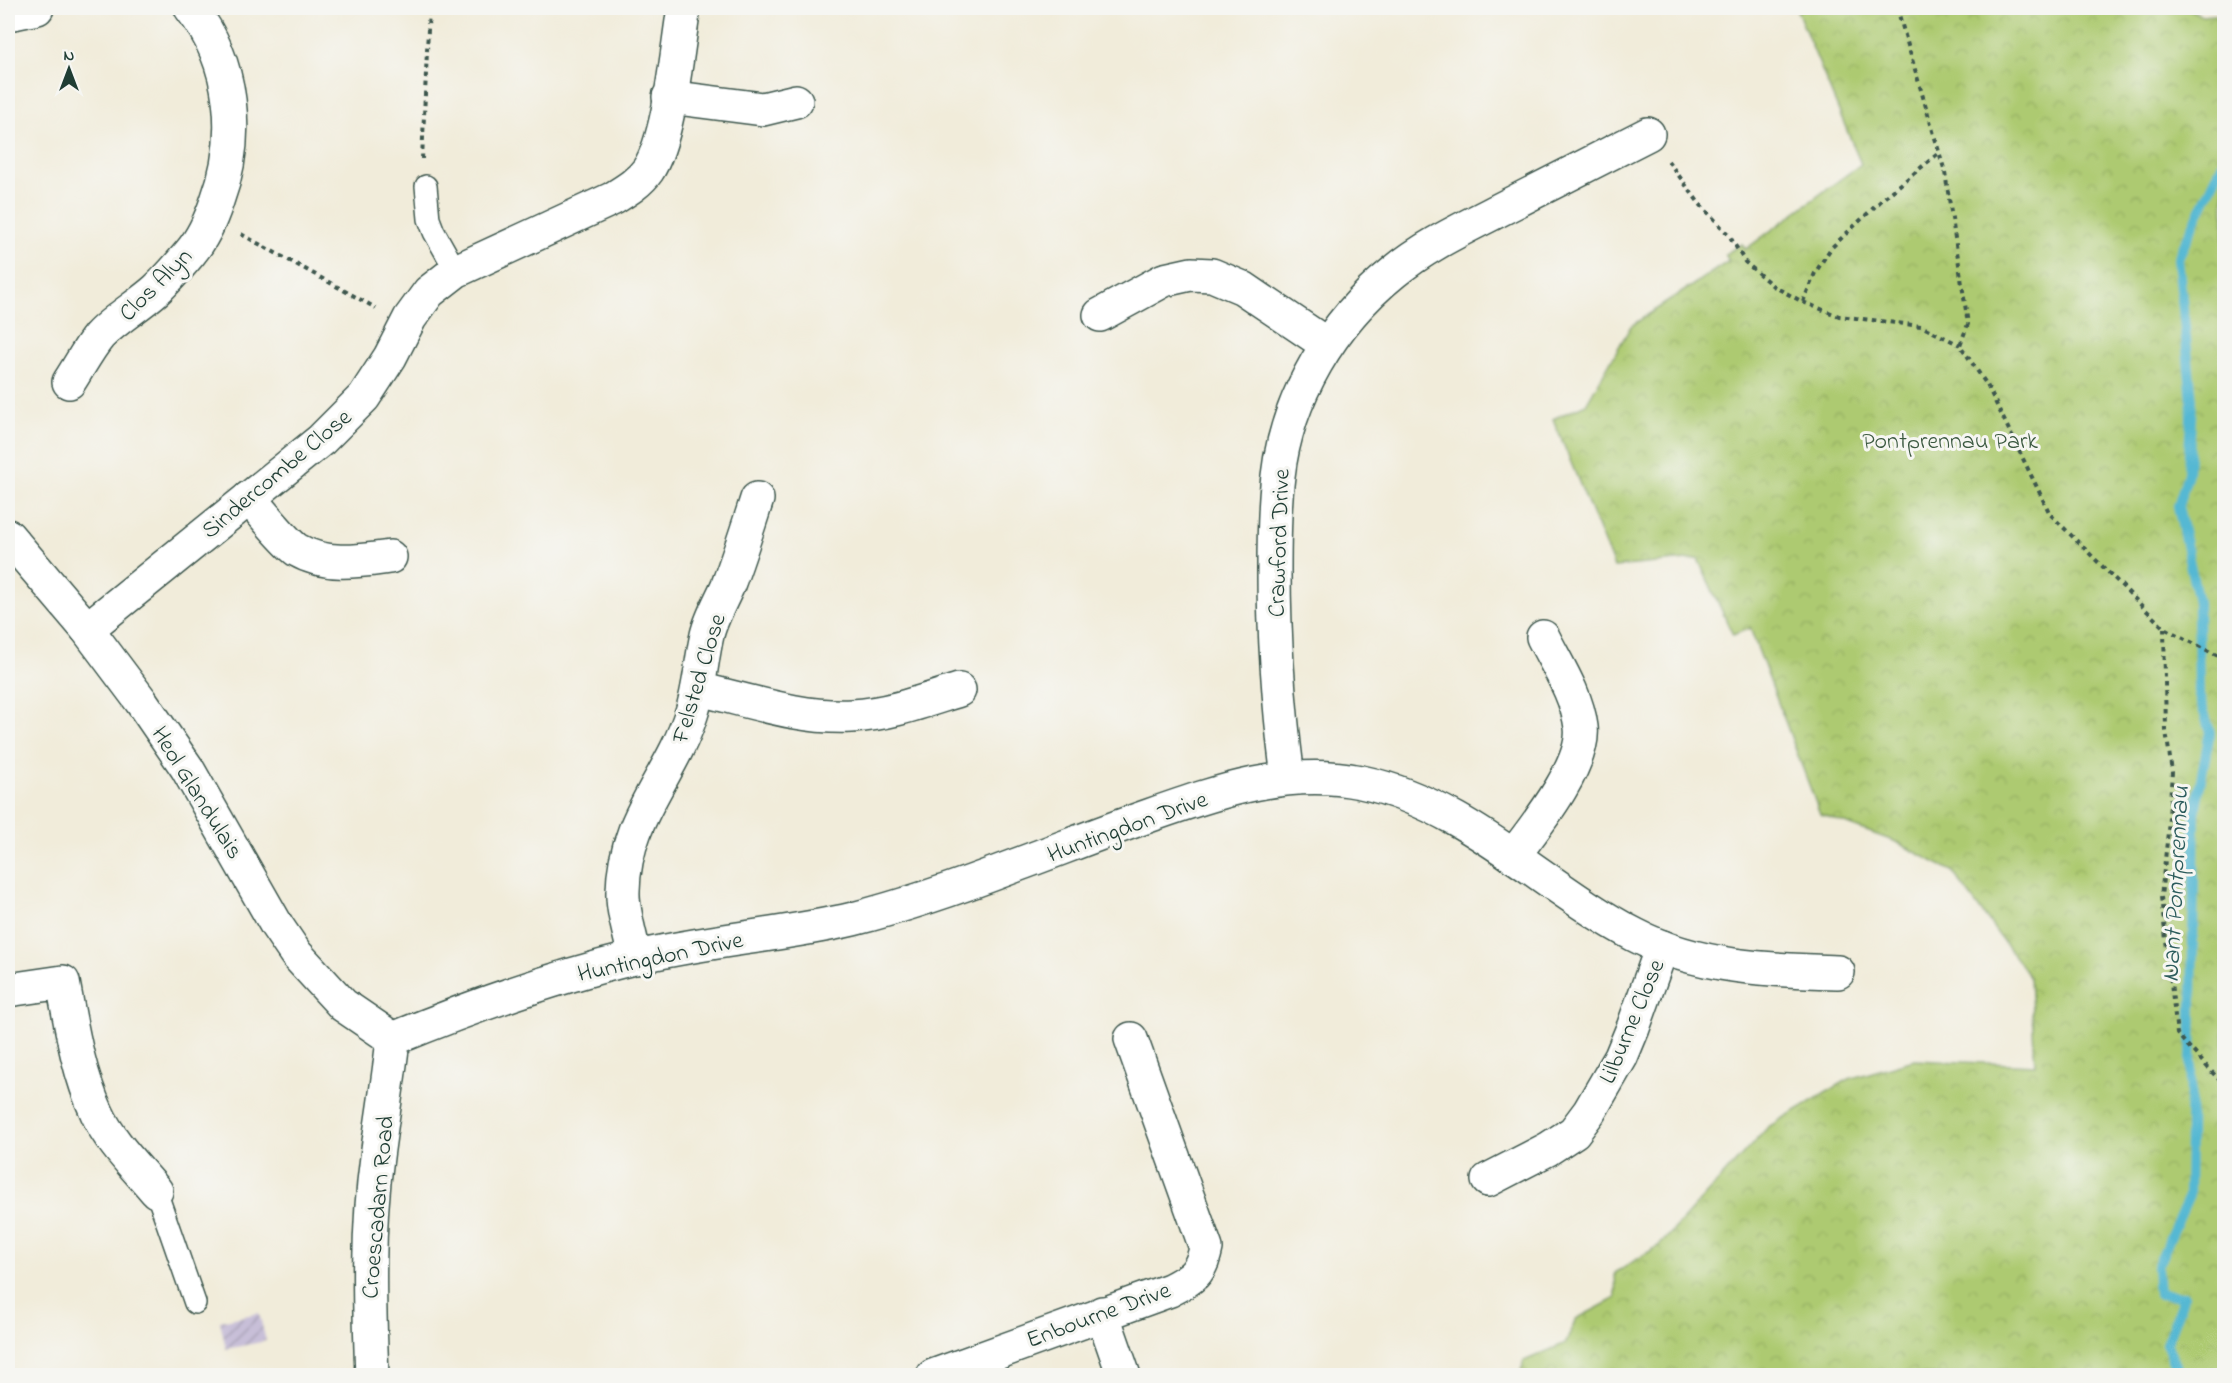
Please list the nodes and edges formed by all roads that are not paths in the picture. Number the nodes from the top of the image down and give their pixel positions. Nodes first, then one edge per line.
1 (37, 8) edge
2 (191, 8) edge
3 (684, 8) edge
4 (8, 14) edge
5 (669, 97) junction
6 (796, 102) dead end
7 (1648, 134) road end
8 (426, 186) road end
9 (456, 271) junction
10 (1100, 315) dead end
11 (1326, 344) junction
12 (69, 382) dead end
13 (249, 498) junction
14 (757, 499) dead end
15 (8, 536) edge
16 (390, 557) dead end
17 (87, 628) junction
18 (1543, 637) dead end
19 (698, 689) junction
20 (959, 690) dead end
21 (1288, 778) junction
22 (1513, 856) junction
23 (1662, 947) junction
24 (635, 958) junction
25 (1838, 972) dead end
26 (8, 990) edge
27 (393, 1039) junction
28 (1131, 1039) dead end
29 (1488, 1180) dead end
30 (156, 1191) joint
31 (195, 1303) dead end
32 (1102, 1313) junction
33 (372, 1376) edge
34 (933, 1376) edge
35 (1124, 1376) edge

1 - 4 street
2 - 12 street, Clos Alyn
3 - 5 street, Sindercombe Close
5 - 6 street
5 - 9 street, Sindercombe Close
7 - 11 street, Crawford Drive
8 - 9 lane
9 - 13 street, Sindercombe Close
10 - 11 street
11 - 21 street, Crawford Drive
13 - 16 street
13 - 17 street, Sindercombe Close
14 - 19 street, Felsted Close
15 - 17 street, Heol Glandulais
17 - 27 street, Heol Glandulais
18 - 22 street
19 - 20 street
19 - 24 street, Felsted Close
21 - 22 street, Huntingdon Drive
21 - 24 street, Huntingdon Drive
22 - 23 street, Huntingdon Drive
23 - 25 street, Huntingdon Drive
23 - 29 street, Lilburne Close
24 - 27 street, Huntingdon Drive
26 - 30 street
27 - 33 street, Croescadarn Road
28 - 32 street, Enbourne Drive
30 - 31 lane
32 - 34 street, Enbourne Drive
32 - 35 street

